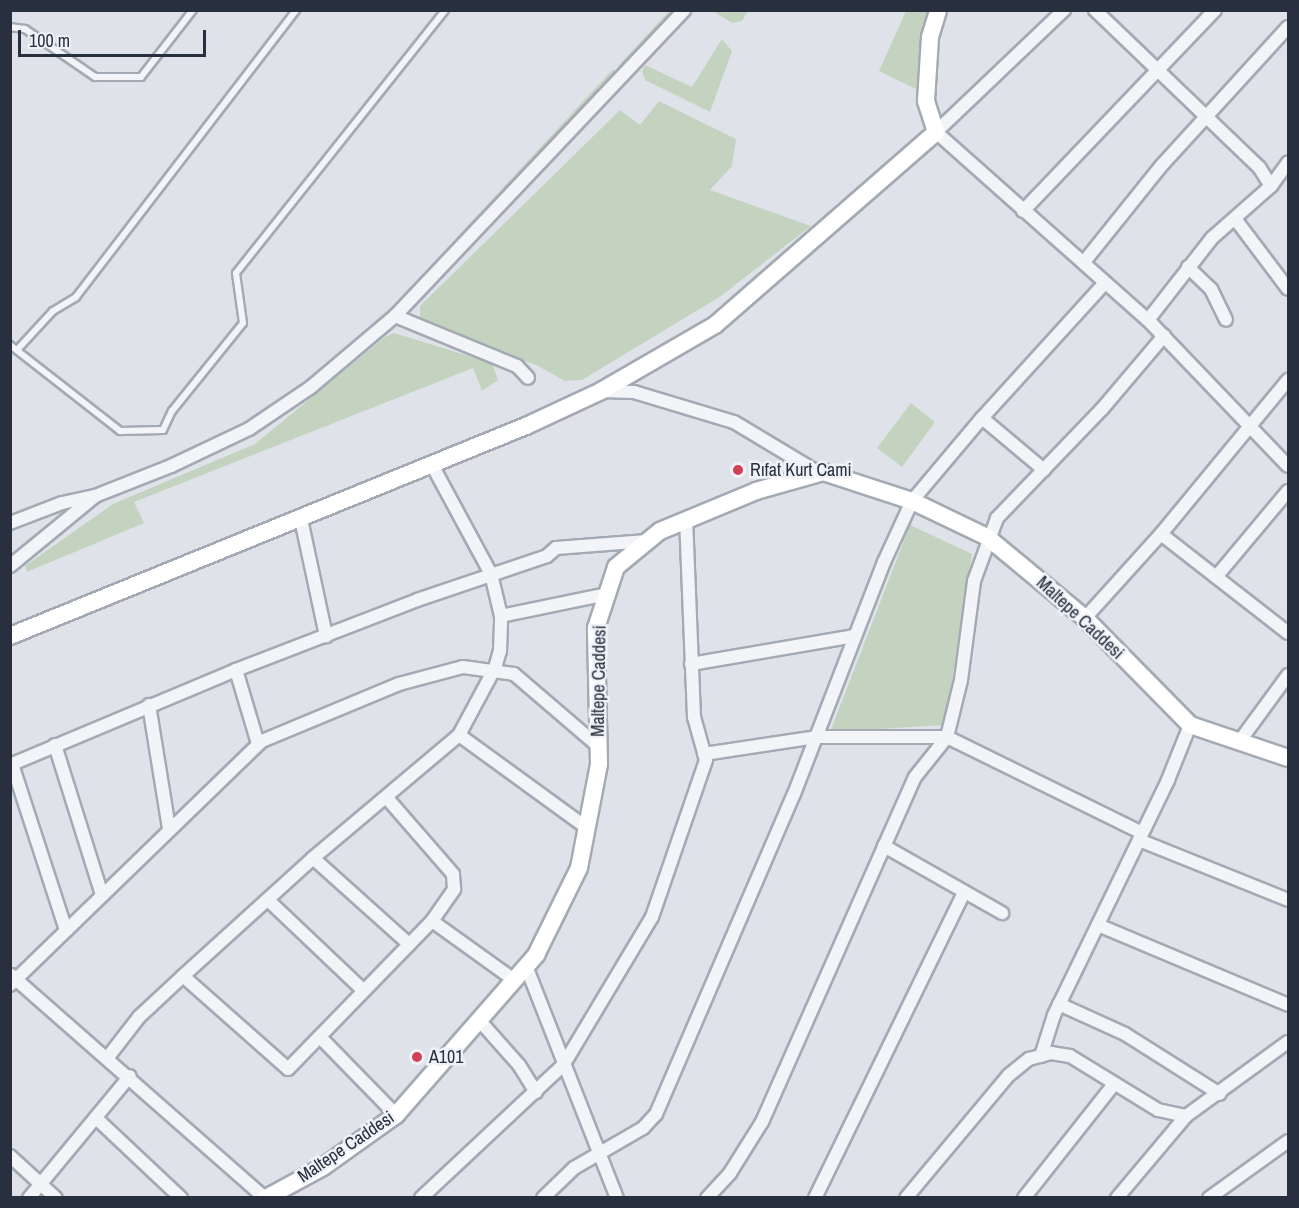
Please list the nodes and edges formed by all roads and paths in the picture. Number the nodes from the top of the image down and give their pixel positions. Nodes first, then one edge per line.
1 (193, 10) edge
2 (296, 10) edge
3 (445, 10) edge
4 (684, 10) edge
5 (938, 10) edge
6 (1064, 10) edge
7 (1095, 10) edge
8 (1215, 10) edge
9 (10, 27) edge
10 (1288, 27) edge
11 (1158, 70) junction
12 (1206, 117) junction
13 (936, 132) junction
14 (1288, 163) edge
15 (1271, 186) junction
16 (1023, 211) junction
17 (1236, 220) junction
18 (1084, 262) junction
19 (1188, 267) junction
20 (1105, 283) junction
21 (1288, 289) edge
22 (395, 316) junction
23 (1148, 320) junction
24 (1226, 320) dead end
25 (1164, 336) junction
26 (10, 345) edge
27 (17, 350) junction
28 (528, 378) dead end
29 (1288, 380) edge
30 (601, 391) junction
31 (982, 418) junction
32 (1250, 427) junction
33 (432, 465) junction
34 (1288, 466) edge
35 (1044, 470) junction
36 (819, 473) junction
37 (1288, 491) edge
38 (94, 496) junction
39 (912, 501) junction
40 (301, 519) junction
41 (686, 520) junction
42 (10, 523) edge
43 (1161, 534) junction
44 (987, 537) junction
45 (647, 541) junction
46 (10, 566) edge
47 (491, 574) junction
48 (1216, 577) junction
49 (607, 594) junction
50 (501, 616) junction
51 (1085, 618) junction
52 (1288, 633) edge
53 (10, 636) edge
54 (326, 636) junction
55 (855, 636) junction
56 (691, 664) junction
57 (495, 668) junction
58 (236, 670) junction
59 (1288, 675) edge
60 (149, 705) junction
61 (1190, 725) junction
62 (459, 735) junction
63 (816, 737) junction
64 (947, 737) junction
65 (1239, 742) junction
66 (258, 744) junction
67 (55, 745) junction
68 (598, 746) junction
69 (704, 754) junction
70 (1288, 758) edge
71 (11, 764) edge
72 (387, 798) junction
73 (587, 828) junction
74 (169, 829) junction
75 (1141, 837) junction
76 (884, 846) junction
77 (313, 858) junction
78 (964, 893) junction
79 (102, 895) junction
80 (268, 900) junction
81 (1288, 900) edge
82 (1002, 913) dead end
83 (432, 921) junction
84 (1098, 925) junction
85 (66, 930) junction
86 (409, 944) junction
87 (526, 966) junction
88 (183, 976) junction
89 (12, 979) edge
90 (514, 980) junction
91 (363, 990) junction
92 (1059, 1004) junction
93 (1288, 1005) edge
94 (479, 1020) junction
95 (320, 1037) junction
96 (1287, 1048) edge
97 (1041, 1056) junction
98 (108, 1057) junction
99 (564, 1064) junction
100 (130, 1076) junction
101 (1114, 1084) junction
102 (536, 1092) junction
103 (1220, 1094) junction
104 (396, 1115) junction
105 (1186, 1116) junction
106 (96, 1118) junction
107 (1288, 1141) edge
108 (600, 1152) junction
109 (10, 1156) edge
110 (42, 1184) junction
111 (274, 1196) edge
112 (29, 1197) edge
113 (56, 1197) edge
114 (181, 1197) edge
115 (421, 1197) edge
116 (543, 1197) edge
117 (616, 1197) edge
118 (707, 1197) edge
119 (815, 1197) edge
120 (906, 1197) edge
121 (1024, 1197) edge
122 (1117, 1197) edge
123 (1209, 1197) edge

1 - 9 lane
2 - 27 lane
3 - 27 lane
4 - 22 street
5 - 13 street
6 - 13 street
7 - 11 street
8 - 11 street
10 - 12 street
11 - 12 street
11 - 16 street
12 - 15 street
12 - 18 street
13 - 16 street
13 - 30 street
14 - 15 street
15 - 17 street
16 - 18 street
17 - 19 street
17 - 21 street
18 - 20 street
19 - 23 street
19 - 24 street
20 - 23 street
20 - 31 street
22 - 28 street
22 - 38 street
23 - 25 street
25 - 32 street
25 - 35 street
26 - 27 lane
29 - 32 street
30 - 33 street
30 - 36 street
31 - 35 street
31 - 39 street
32 - 34 street
32 - 43 street
33 - 40 street
33 - 47 street
35 - 44 street
36 - 39 street, Maltepe Caddesi
36 - 41 street, Maltepe Caddesi
37 - 48 street
38 - 42 street
38 - 46 street
39 - 44 street, Maltepe Caddesi
39 - 55 street
40 - 53 street
40 - 54 street
41 - 45 street, Maltepe Caddesi
41 - 56 street
43 - 48 street
43 - 51 street
44 - 51 street, Maltepe Caddesi
44 - 64 street
45 - 47 street
45 - 49 street, Maltepe Caddesi
47 - 50 street
47 - 54 street
48 - 52 street
49 - 50 street
49 - 68 street, Maltepe Caddesi
50 - 57 street
51 - 61 street, Maltepe Caddesi
54 - 58 street
55 - 56 street
55 - 63 street
56 - 69 street
57 - 62 street
57 - 66 street
57 - 68 street
58 - 60 street
58 - 66 street
59 - 65 street
60 - 67 street
60 - 74 street
61 - 65 street, Maltepe Caddesi
61 - 75 street
62 - 72 street
62 - 73 street
63 - 64 street
63 - 69 street
63 - 108 street
64 - 75 street
64 - 76 street
65 - 70 street, Maltepe Caddesi
66 - 74 street
67 - 71 street
67 - 79 street
68 - 73 street, Maltepe Caddesi
69 - 99 street
71 - 85 street
72 - 77 street
72 - 83 street
73 - 87 street, Maltepe Caddesi
74 - 79 street
75 - 81 street
75 - 84 street
76 - 78 street
76 - 118 street
77 - 80 street
77 - 86 street
78 - 82 street
78 - 119 street
79 - 85 street
80 - 88 street
80 - 91 street
83 - 86 street
83 - 90 street
84 - 92 street
84 - 93 street
85 - 89 street
86 - 91 street
87 - 90 street, Maltepe Caddesi
87 - 99 street
88 - 95 street
88 - 98 street
89 - 98 street
90 - 94 street, Maltepe Caddesi
91 - 95 street
92 - 97 street
92 - 103 street
94 - 102 street
94 - 104 street, Maltepe Caddesi
95 - 104 street
96 - 103 street
97 - 101 street
97 - 120 street
98 - 100 street
99 - 102 street
99 - 108 street
100 - 106 street
100 - 111 street
101 - 105 street
101 - 121 street
102 - 115 street
103 - 105 street
104 - 111 street, Maltepe Caddesi
105 - 122 street
106 - 110 street
106 - 114 street
107 - 123 street
108 - 116 street
108 - 117 street
109 - 110 street
110 - 112 street
110 - 113 street

